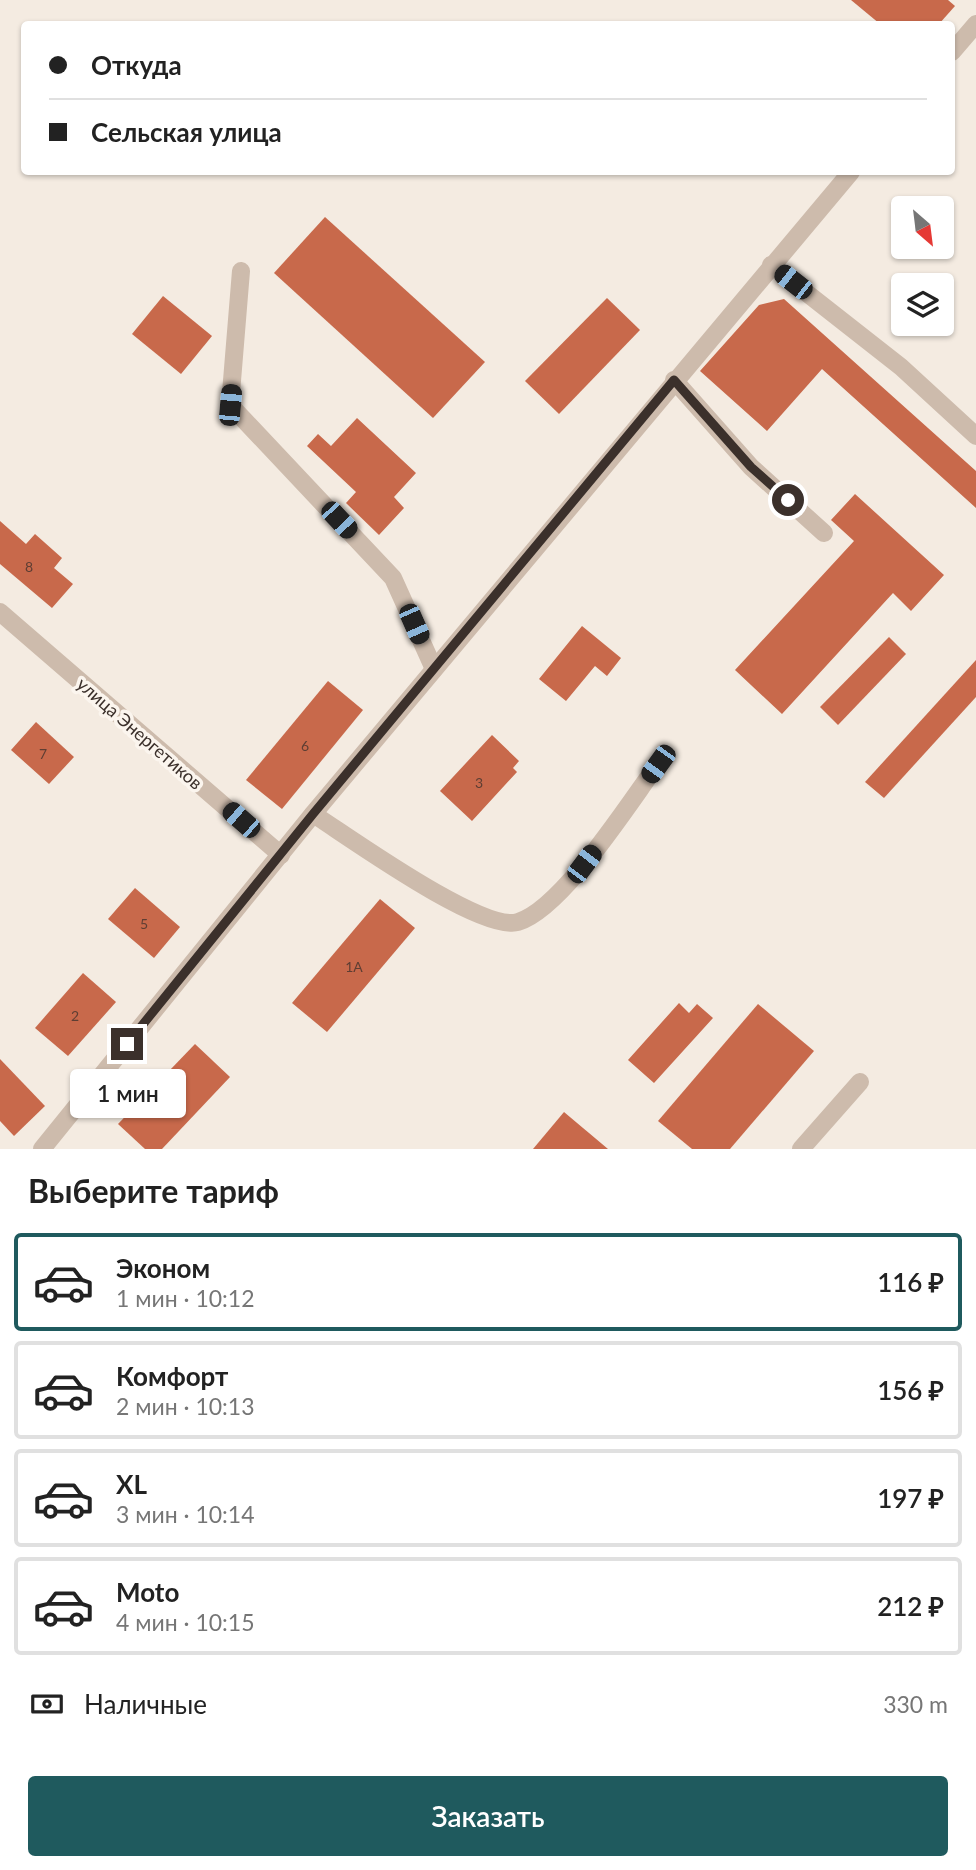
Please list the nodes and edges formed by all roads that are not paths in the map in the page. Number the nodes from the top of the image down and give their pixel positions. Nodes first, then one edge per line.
1 (976, 24) edge
2 (955, 48) edge
3 (848, 175) edge
4 (771, 265) junction
5 (242, 271) dead end
6 (674, 380) junction
7 (976, 436) edge
8 (824, 533) dead end
9 (0, 612) edge
10 (434, 670) junction
11 (658, 764) dead end
12 (313, 814) junction
13 (281, 855) junction
14 (860, 1082) dead end
15 (42, 1149) edge
16 (801, 1149) edge

1 - 2 street
3 - 4 street
4 - 6 street
4 - 7 street
5 - 10 street
6 - 8 street
6 - 10 street
9 - 13 street, улица Энергетиков
10 - 12 street
11 - 12 street
12 - 13 street
13 - 15 street
14 - 16 street

